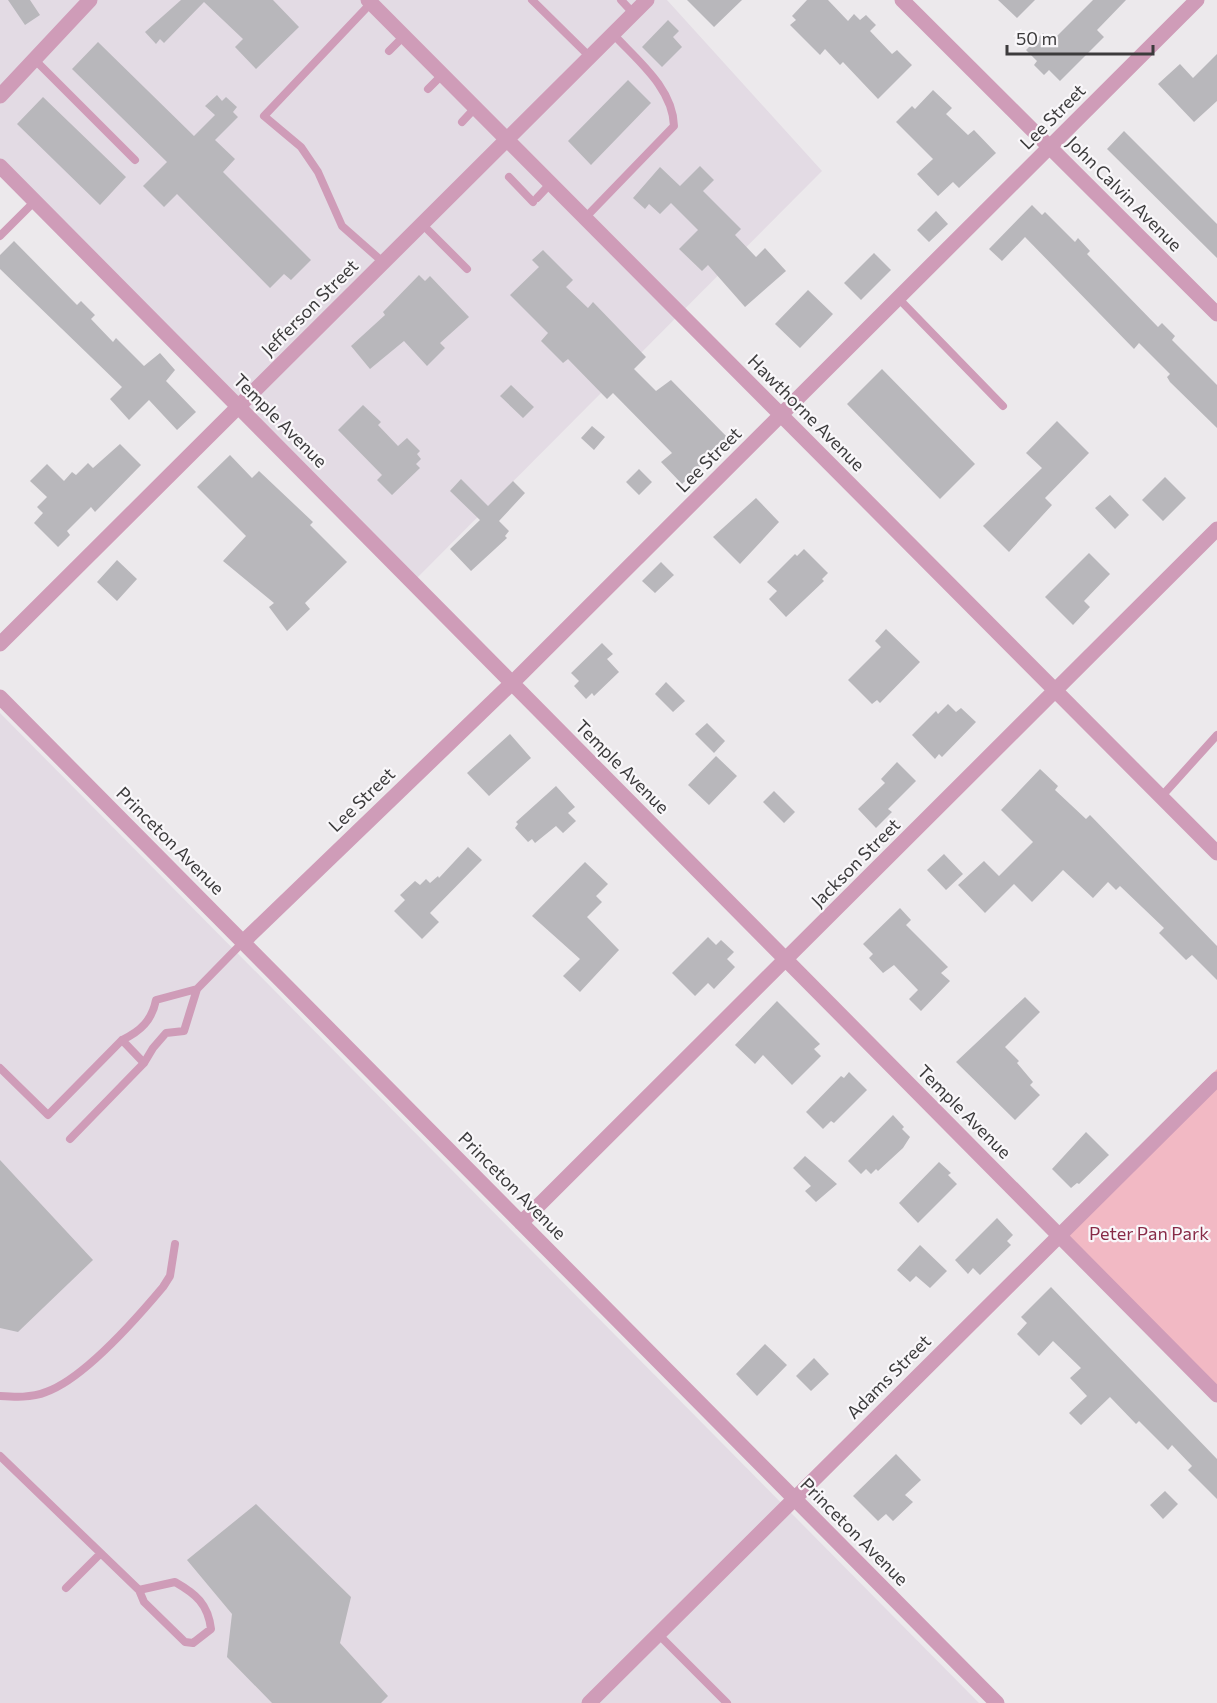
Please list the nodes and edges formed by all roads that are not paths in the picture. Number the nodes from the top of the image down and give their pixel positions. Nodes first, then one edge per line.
1 (90, 0) edge
2 (532, 0) edge
3 (621, 0) edge
4 (647, 0) edge
5 (903, 0) edge
6 (1197, 0) edge
7 (369, 1) edge
8 (633, 14) junction
9 (613, 34) junction
10 (404, 36) junction
11 (389, 51) dead end
12 (590, 57) junction
13 (34, 59) junction
14 (442, 74) junction
15 (428, 89) dead end
16 (0, 96) edge
17 (475, 108) junction
18 (462, 122) dead end
19 (507, 140) junction
20 (1050, 147) junction
21 (135, 160) dead end
22 (0, 166) edge
23 (508, 177) dead end
24 (551, 183) junction
25 (35, 201) junction
26 (585, 218) junction
27 (422, 224) junction
28 (0, 236) edge
29 (384, 262) junction
30 (467, 269) dead end
31 (898, 298) junction
32 (1217, 314) edge
33 (1003, 406) dead end
34 (238, 407) junction
35 (781, 415) junction
36 (1217, 529) edge
37 (0, 644) edge
38 (512, 683) junction
39 (1055, 691) junction
40 (0, 697) edge
41 (1217, 735) edge
42 (1161, 797) junction
43 (1217, 853) edge
44 (243, 942) junction
45 (786, 960) junction
46 (197, 989) junction
47 (122, 1040) junction
48 (144, 1063) junction
49 (0, 1068) edge
50 (1217, 1079) edge
51 (70, 1139) dead end
52 (521, 1223) junction
53 (1059, 1236) junction
54 (175, 1244) dead end
55 (1217, 1395) edge
56 (0, 1396) edge
57 (0, 1456) edge
58 (794, 1499) junction
59 (99, 1555) junction
60 (66, 1588) dead end
61 (139, 1590) junction
62 (658, 1634) junction
63 (589, 1703) edge
64 (727, 1703) edge
65 (997, 1703) edge

1 - 13 street
2 - 12 lane
3 - 8 lane
4 - 8 street, Jefferson Street
5 - 20 street, John Calvin Avenue
6 - 20 street, Lee Street
7 - 10 street, Hawthorne Avenue
7 - 29 lane
8 - 9 street, Jefferson Street
9 - 12 street, Jefferson Street
9 - 26 lane
10 - 11 lane
10 - 14 street, Hawthorne Avenue
12 - 19 street, Jefferson Street
13 - 16 street
13 - 21 lane
14 - 15 lane
14 - 17 street, Hawthorne Avenue
17 - 18 lane
17 - 19 street, Hawthorne Avenue
19 - 24 street, Hawthorne Avenue
19 - 27 street, Jefferson Street
20 - 31 street, Lee Street
20 - 32 street, John Calvin Avenue
22 - 25 street, Temple Avenue
23 - 24 lane
24 - 26 street, Hawthorne Avenue
25 - 28 lane
25 - 34 street, Temple Avenue
26 - 35 street, Hawthorne Avenue
27 - 29 street, Jefferson Street
27 - 30 lane
29 - 34 street, Jefferson Street
31 - 33 lane
31 - 35 street, Lee Street
34 - 37 street, Jefferson Street
34 - 38 street, Temple Avenue
35 - 38 street, Lee Street
35 - 39 street, Hawthorne Avenue
36 - 39 street, Jackson Street
38 - 44 street, Lee Street
38 - 45 street, Temple Avenue
39 - 42 street, Hawthorne Avenue
39 - 45 street, Jackson Street
40 - 44 street, Princeton Avenue
41 - 42 lane
42 - 43 street, Hawthorne Avenue
44 - 46 lane
44 - 52 street, Princeton Avenue
45 - 52 street, Jackson Street
45 - 53 street, Temple Avenue
46 - 47 lane
46 - 48 lane
47 - 48 lane
47 - 49 lane
48 - 51 lane
50 - 53 street, Adams Street
52 - 58 street, Princeton Avenue
53 - 55 street, Temple Avenue
53 - 58 street, Adams Street
54 - 56 lane
57 - 59 lane
58 - 62 street, Adams Street
58 - 65 street, Princeton Avenue
59 - 60 lane
59 - 61 lane
61 - 61 lane
62 - 63 street, Adams Street
62 - 64 lane

